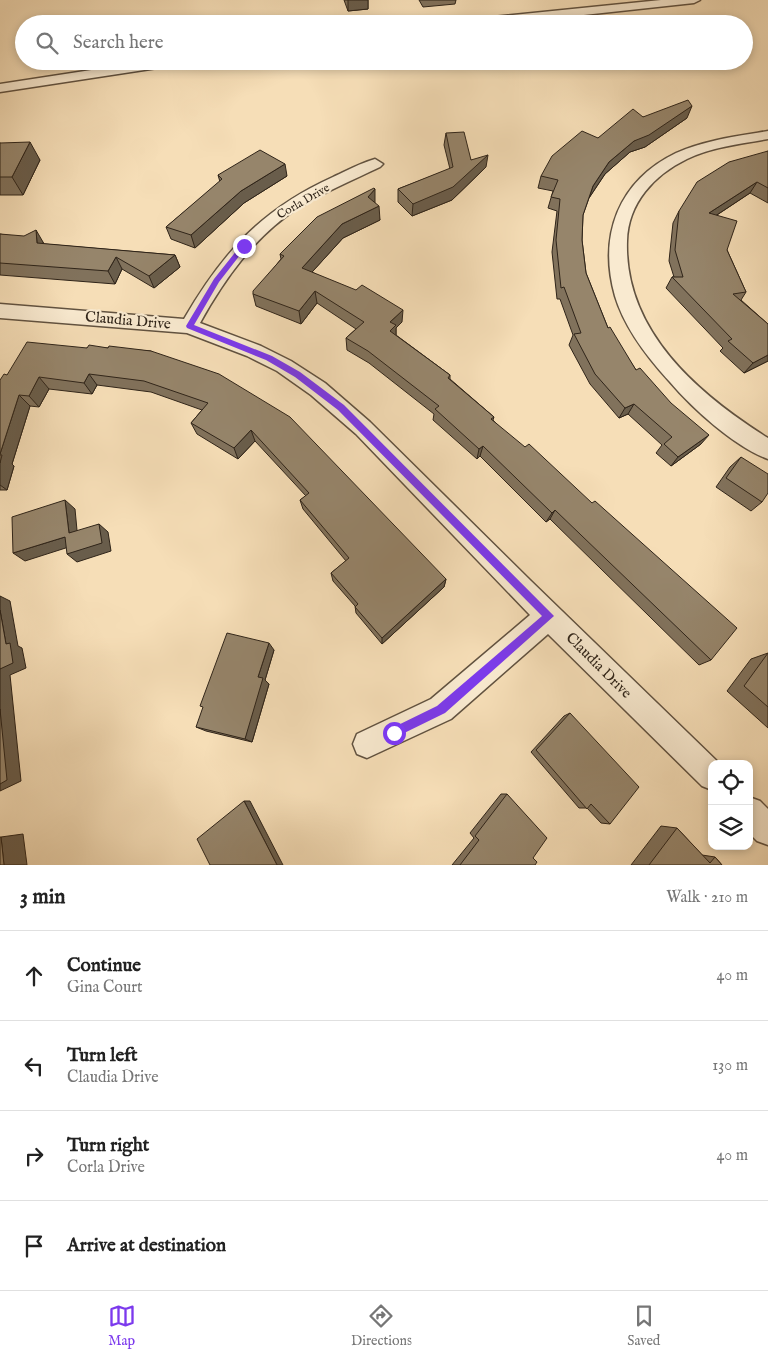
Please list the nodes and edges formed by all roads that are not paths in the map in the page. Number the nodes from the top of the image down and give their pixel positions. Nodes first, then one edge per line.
1 (694, 0) edge
2 (550, 15) edge
3 (117, 70) edge
4 (0, 88) edge
5 (768, 136) edge
6 (375, 164) dead end
7 (2, 314) edge
8 (190, 326) junction
9 (768, 450) edge
10 (549, 616) junction
11 (367, 744) dead end
12 (708, 772) edge
13 (753, 816) edge
14 (768, 830) edge

1 - 2 street
3 - 4 street
5 - 9 street
6 - 8 street, Corla Drive
7 - 8 street, Claudia Drive
8 - 10 street, Claudia Drive
10 - 11 street
10 - 12 street, Claudia Drive
13 - 14 street

